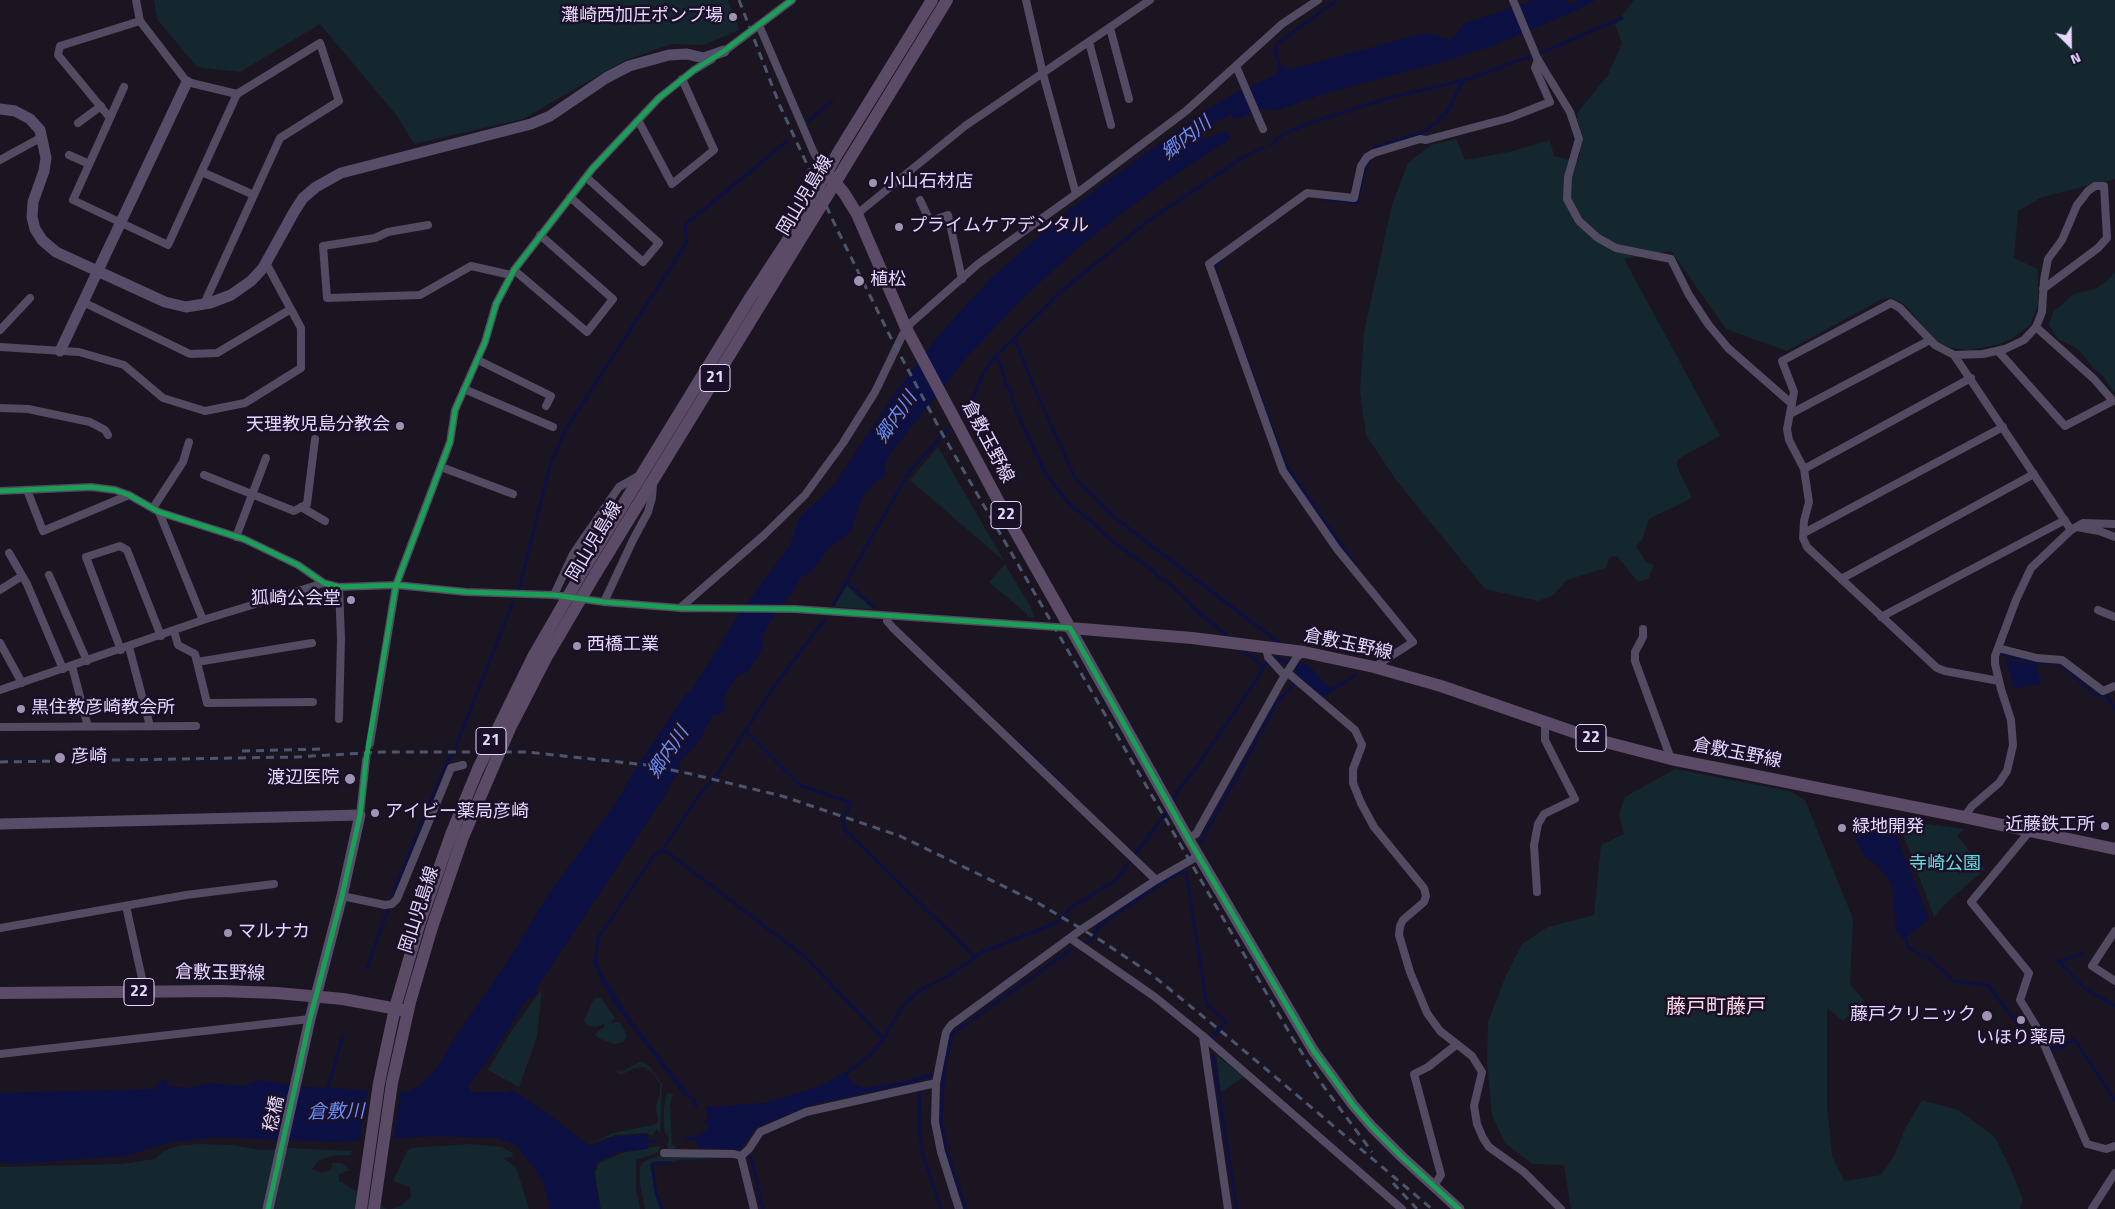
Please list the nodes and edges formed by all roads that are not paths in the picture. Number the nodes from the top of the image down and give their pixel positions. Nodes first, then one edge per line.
1 (136, 0) edge
2 (792, 0) edge
3 (948, 0) edge
4 (1026, 0) edge
5 (1150, 0) edge
6 (1513, 0) edge
7 (1313, 1) edge
8 (930, 3) edge
9 (938, 14) junction
10 (140, 21) junction
11 (759, 25) junction
12 (1110, 28) junction
13 (1089, 42) junction
14 (724, 51) junction
15 (1535, 53) junction
16 (1236, 66) junction
17 (898, 68) junction
18 (1043, 74) junction
19 (682, 79) junction
20 (187, 82) junction
21 (124, 88) dead end
22 (238, 94) junction
23 (1129, 99) dead end
24 (101, 106) junction
25 (0, 109) edge
26 (110, 118) junction
27 (638, 120) junction
28 (78, 123) dead end
29 (1111, 125) dead end
30 (1263, 129) dead end
31 (42, 137) junction
32 (69, 155) dead end
33 (0, 160) edge
34 (89, 164) junction
35 (202, 172) junction
36 (827, 173) junction
37 (586, 178) junction
38 (836, 183) junction
39 (1076, 194) junction
40 (254, 195) junction
41 (570, 197) junction
42 (920, 200) dead end
43 (857, 214) junction
44 (121, 223) junction
45 (428, 225) dead end
46 (540, 236) junction
47 (266, 263) junction
48 (98, 271) junction
49 (512, 272) junction
50 (962, 279) junction
51 (2043, 289) junction
52 (30, 298) dead end
53 (84, 302) junction
54 (204, 304) junction
55 (291, 309) junction
56 (2036, 327) junction
57 (0, 330) edge
58 (908, 332) junction
59 (1930, 340) junction
60 (0, 347) edge
61 (1998, 350) junction
62 (60, 351) junction
63 (1954, 355) junction
64 (478, 360) junction
65 (1971, 378) junction
66 (464, 389) junction
67 (1792, 404) junction
68 (546, 406) dead end
69 (0, 408) edge
70 (1790, 414) junction
71 (683, 418) junction
72 (553, 427) dead end
73 (2003, 427) junction
74 (108, 435) dead end
75 (315, 439) dead end
76 (189, 442) dead end
77 (266, 458) dead end
78 (441, 467) junction
79 (1804, 469) junction
80 (2034, 474) junction
81 (204, 475) dead end
82 (648, 477) junction
83 (27, 490) junction
84 (0, 491) edge
85 (252, 494) junction
86 (513, 494) dead end
87 (129, 495) junction
88 (301, 507) junction
89 (156, 510) junction
90 (2065, 520) junction
91 (325, 521) dead end
92 (2115, 524) edge
93 (2074, 528) junction
94 (1804, 533) junction
95 (236, 537) junction
96 (2115, 537) edge
97 (9, 553) dead end
98 (49, 575) dead end
99 (22, 576) junction
100 (1841, 579) junction
101 (324, 584) junction
102 (396, 585) junction
103 (339, 587) junction
104 (0, 590) edge
105 (554, 595) junction
106 (604, 602) junction
107 (680, 608) junction
108 (2098, 610) dead end
109 (887, 616) junction
110 (1881, 617) junction
111 (2115, 617) edge
112 (203, 620) junction
113 (1070, 628) junction
114 (1643, 629) dead end
115 (174, 631) junction
116 (161, 636) junction
117 (312, 642) dead end
118 (0, 644) edge
119 (125, 648) junction
120 (1998, 648) junction
121 (1269, 656) junction
122 (1300, 656) junction
123 (87, 661) junction
124 (197, 662) junction
125 (72, 666) junction
126 (1374, 667) junction
127 (63, 669) junction
128 (1288, 672) junction
129 (1999, 681) junction
130 (22, 683) junction
131 (2115, 686) edge
132 (0, 690) edge
133 (313, 702) dead end
134 (339, 719) dead end
135 (1545, 722) junction
136 (88, 726) junction
137 (150, 726) junction
138 (196, 726) dead end
139 (0, 727) edge
140 (370, 743) tunnel mouth
141 (1671, 759) junction
142 (366, 760) tunnel mouth
143 (463, 765) dead end
144 (360, 814) junction
145 (1964, 817) junction
146 (0, 824) edge
147 (2029, 832) junction
148 (1188, 838) junction
149 (2115, 849) edge
150 (1198, 856) junction
151 (1156, 880) junction
152 (274, 884) dead end
153 (1537, 892) dead end
154 (342, 896) junction
155 (126, 906) junction
156 (426, 926) junction
157 (0, 928) edge
158 (2115, 931) edge
159 (1070, 938) junction
160 (2115, 981) edge
161 (145, 992) junction
162 (0, 993) edge
163 (316, 996) junction
164 (395, 1008) junction
165 (408, 1011) junction
166 (309, 1022) junction
167 (398, 1025) junction
168 (1203, 1036) junction
169 (1456, 1045) junction
170 (0, 1054) edge
171 (937, 1076) junction
172 (2115, 1146) edge
173 (664, 1153) dead end
174 (744, 1153) junction
175 (2115, 1174) edge
176 (1433, 1187) junction
177 (268, 1209) edge
178 (361, 1209) edge
179 (374, 1209) edge
180 (754, 1209) edge
181 (959, 1209) edge
182 (1228, 1209) edge
183 (1402, 1209) edge
184 (1459, 1209) edge
185 (1561, 1209) edge
186 (2092, 1209) edge

1 - 10 street
2 - 11 street
3 - 9 main road, 岡山児島線 / 21
4 - 18 street
5 - 12 street
6 - 15 street
7 - 16 street
8 - 9 main road
8 - 17 main road, 岡山児島線 / 21
9 - 17 main road, 岡山児島線 / 21
10 - 20 street
10 - 24 street
11 - 14 street
11 - 36 street
12 - 13 street
12 - 23 street
13 - 18 street
13 - 29 street
14 - 19 street
14 - 47 street
15 - 67 street
15 - 126 street
16 - 30 street
16 - 39 street
17 - 36 main road, 岡山児島線 / 21
17 - 38 main road, 岡山児島線 / 21
18 - 39 street
18 - 43 street
19 - 27 street
19 - 27 street
20 - 22 street
20 - 44 street
21 - 26 street
22 - 35 street
22 - 40 street
24 - 26 street
24 - 28 street
25 - 31 street
26 - 34 street
27 - 37 street
31 - 33 street
31 - 48 street
32 - 34 street
34 - 44 street
35 - 40 street
35 - 44 street
36 - 38 main road, 倉敷玉野線 / 22
36 - 71 main road, 岡山児島線 / 21
37 - 41 street
37 - 41 street
38 - 43 main road, 倉敷玉野線 / 22
38 - 71 main road, 岡山児島線 / 21
39 - 50 street
40 - 54 street
41 - 46 street
42 - 50 street
43 - 58 main road, 倉敷玉野線 / 22
44 - 48 street
45 - 49 street
46 - 49 street
46 - 49 street
47 - 54 street
47 - 55 street
48 - 53 street
48 - 54 street
49 - 64 street
50 - 58 street
51 - 51 street
51 - 56 street
52 - 57 street
53 - 55 street
53 - 62 street
55 - 62 street
56 - 61 street
56 - 61 street
58 - 107 street
58 - 113 main road, 倉敷玉野線 / 22
59 - 63 street
59 - 67 street
59 - 70 street
60 - 62 street
61 - 63 street
63 - 65 street
64 - 66 street
64 - 68 street
65 - 73 street
65 - 79 street
66 - 72 street
66 - 78 street
67 - 70 street
69 - 74 street
70 - 79 street
71 - 82 main road, 岡山児島線 / 21
73 - 80 street
73 - 94 street
75 - 88 street
76 - 89 street
77 - 85 street
78 - 86 street
78 - 102 street
79 - 94 street
80 - 90 street
80 - 100 street
81 - 85 street
82 - 105 street
82 - 106 street
82 - 156 main road, 岡山児島線 / 21, bridge
83 - 84 street
83 - 87 street
83 - 87 street
85 - 88 street
85 - 95 street
87 - 89 street
88 - 91 street
89 - 95 street
89 - 112 street
90 - 93 street
90 - 110 street
92 - 93 street
93 - 96 street
93 - 120 street
94 - 100 street
95 - 101 street
97 - 99 street
98 - 123 street
99 - 104 street
99 - 127 street
100 - 110 street
101 - 103 street
101 - 112 street
102 - 103 street
102 - 105 street
102 - 140 street
103 - 134 street
105 - 106 street
106 - 107 street
107 - 109 street
108 - 111 street
109 - 113 street
109 - 151 street
110 - 129 street
112 - 115 street
113 - 121 main road, 倉敷玉野線 / 22
113 - 148 street
114 - 141 street
115 - 116 street
115 - 124 street
116 - 119 street
116 - 119 street
117 - 124 street
118 - 130 street
119 - 123 street
119 - 137 street
120 - 129 street
120 - 131 street
121 - 122 main road, 倉敷玉野線 / 22
121 - 128 street
122 - 126 main road, 倉敷玉野線 / 22
122 - 128 street
123 - 125 street
124 - 133 street
125 - 127 street
125 - 136 street
126 - 135 main road, 倉敷玉野線 / 22
127 - 130 street
128 - 148 street
128 - 169 street
129 - 145 street
130 - 132 street
135 - 141 main road, 倉敷玉野線 / 22
135 - 153 street
136 - 137 street
136 - 139 street
137 - 138 street
141 - 145 main road, 倉敷玉野線 / 22
142 - 144 street
143 - 154 street
144 - 146 street
144 - 154 street, 稔橋
145 - 147 main road, 倉敷玉野線 / 22
147 - 149 main road, 倉敷玉野線 / 22
147 - 172 street
148 - 150 street
150 - 151 street
150 - 176 street
151 - 159 street
152 - 155 street
154 - 163 street, 稔橋
155 - 157 street
155 - 161 street
156 - 164 main road, 岡山児島線 / 21
156 - 165 main road, 岡山児島線 / 21
158 - 160 street
159 - 168 street
159 - 171 street
161 - 162 main road, 倉敷玉野線 / 22
161 - 163 main road, 倉敷玉野線 / 22
163 - 164 main road, 倉敷玉野線 / 22
163 - 166 street, 稔橋
164 - 165 main road, 倉敷玉野線 / 22
164 - 167 main road, 岡山児島線 / 21
165 - 167 main road, 岡山児島線 / 21
166 - 170 street
166 - 177 street, 稔橋
167 - 178 main road, 岡山児島線 / 21
167 - 179 main road, 岡山児島線 / 21
168 - 182 street
168 - 183 street
169 - 176 street
169 - 185 street
171 - 174 street
171 - 181 street
173 - 174 street
174 - 180 street
175 - 186 street
176 - 184 street

